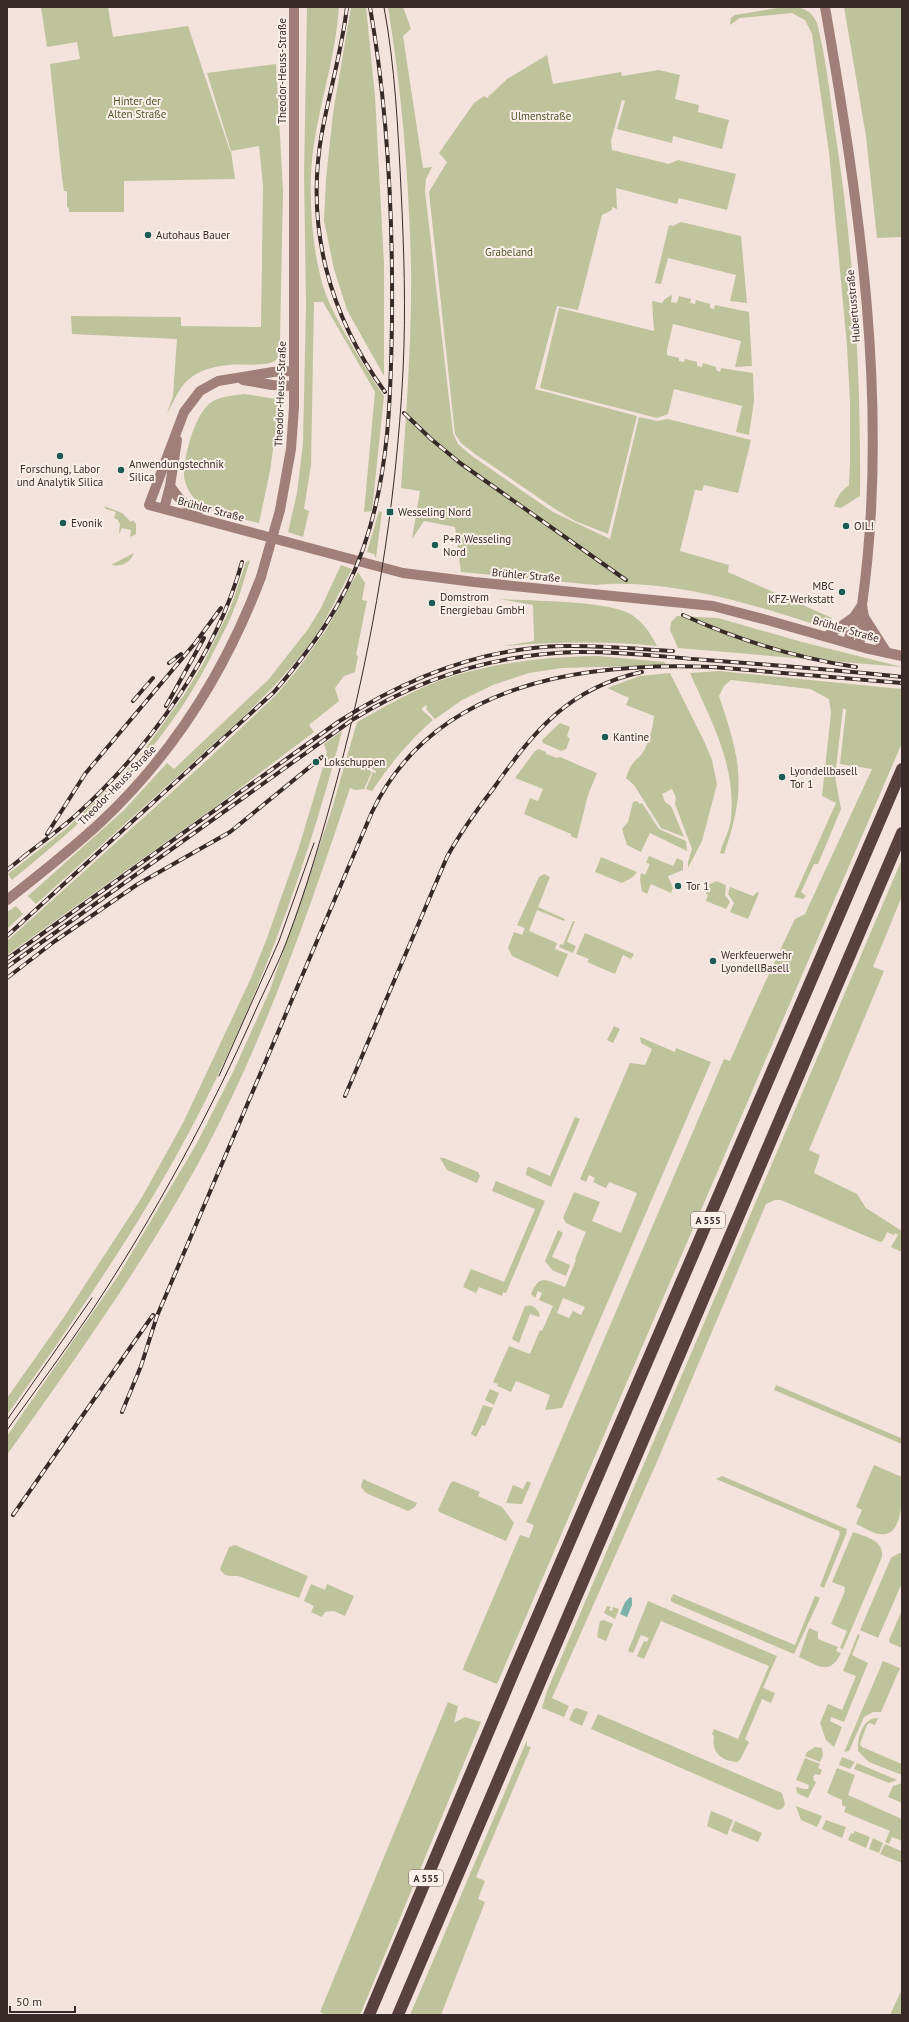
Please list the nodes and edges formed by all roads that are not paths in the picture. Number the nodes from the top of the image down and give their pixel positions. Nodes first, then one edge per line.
1 (294, 7) edge
2 (825, 7) edge
3 (294, 371) junction
4 (235, 378) junction
5 (294, 386) junction
6 (180, 422) junction
7 (170, 486) junction
8 (164, 509) junction
9 (202, 519) junction
10 (859, 617) junction
11 (827, 636) junction
12 (848, 643) junction
13 (859, 646) junction
14 (887, 653) junction
15 (902, 656) edge
16 (902, 769) edge
17 (902, 834) edge
18 (7, 900) edge
19 (369, 2015) edge
20 (398, 2015) edge

1 - 3 main road, Theodor-Heuss-Straße
2 - 10 main road, Hubertusstraße
3 - 4 main road
3 - 5 main road, Theodor-Heuss-Straße
4 - 5 main road
4 - 6 main road
5 - 18 main road, Theodor-Heuss-Straße, bridge
6 - 7 main road
6 - 8 main road, Brühler Straße
7 - 8 main road
7 - 9 main road
8 - 9 main road, Brühler Straße
9 - 11 main road, Brühler Straße
10 - 11 main road
10 - 12 main road, Hubertusstraße
10 - 13 main road, Hubertusstraße
10 - 14 main road
11 - 12 main road, Brühler Straße
12 - 13 main road, Brühler Straße
13 - 14 main road, Brühler Straße
14 - 15 main road, Brühler Straße
16 - 19 highway, A 555
17 - 20 highway, A 555

